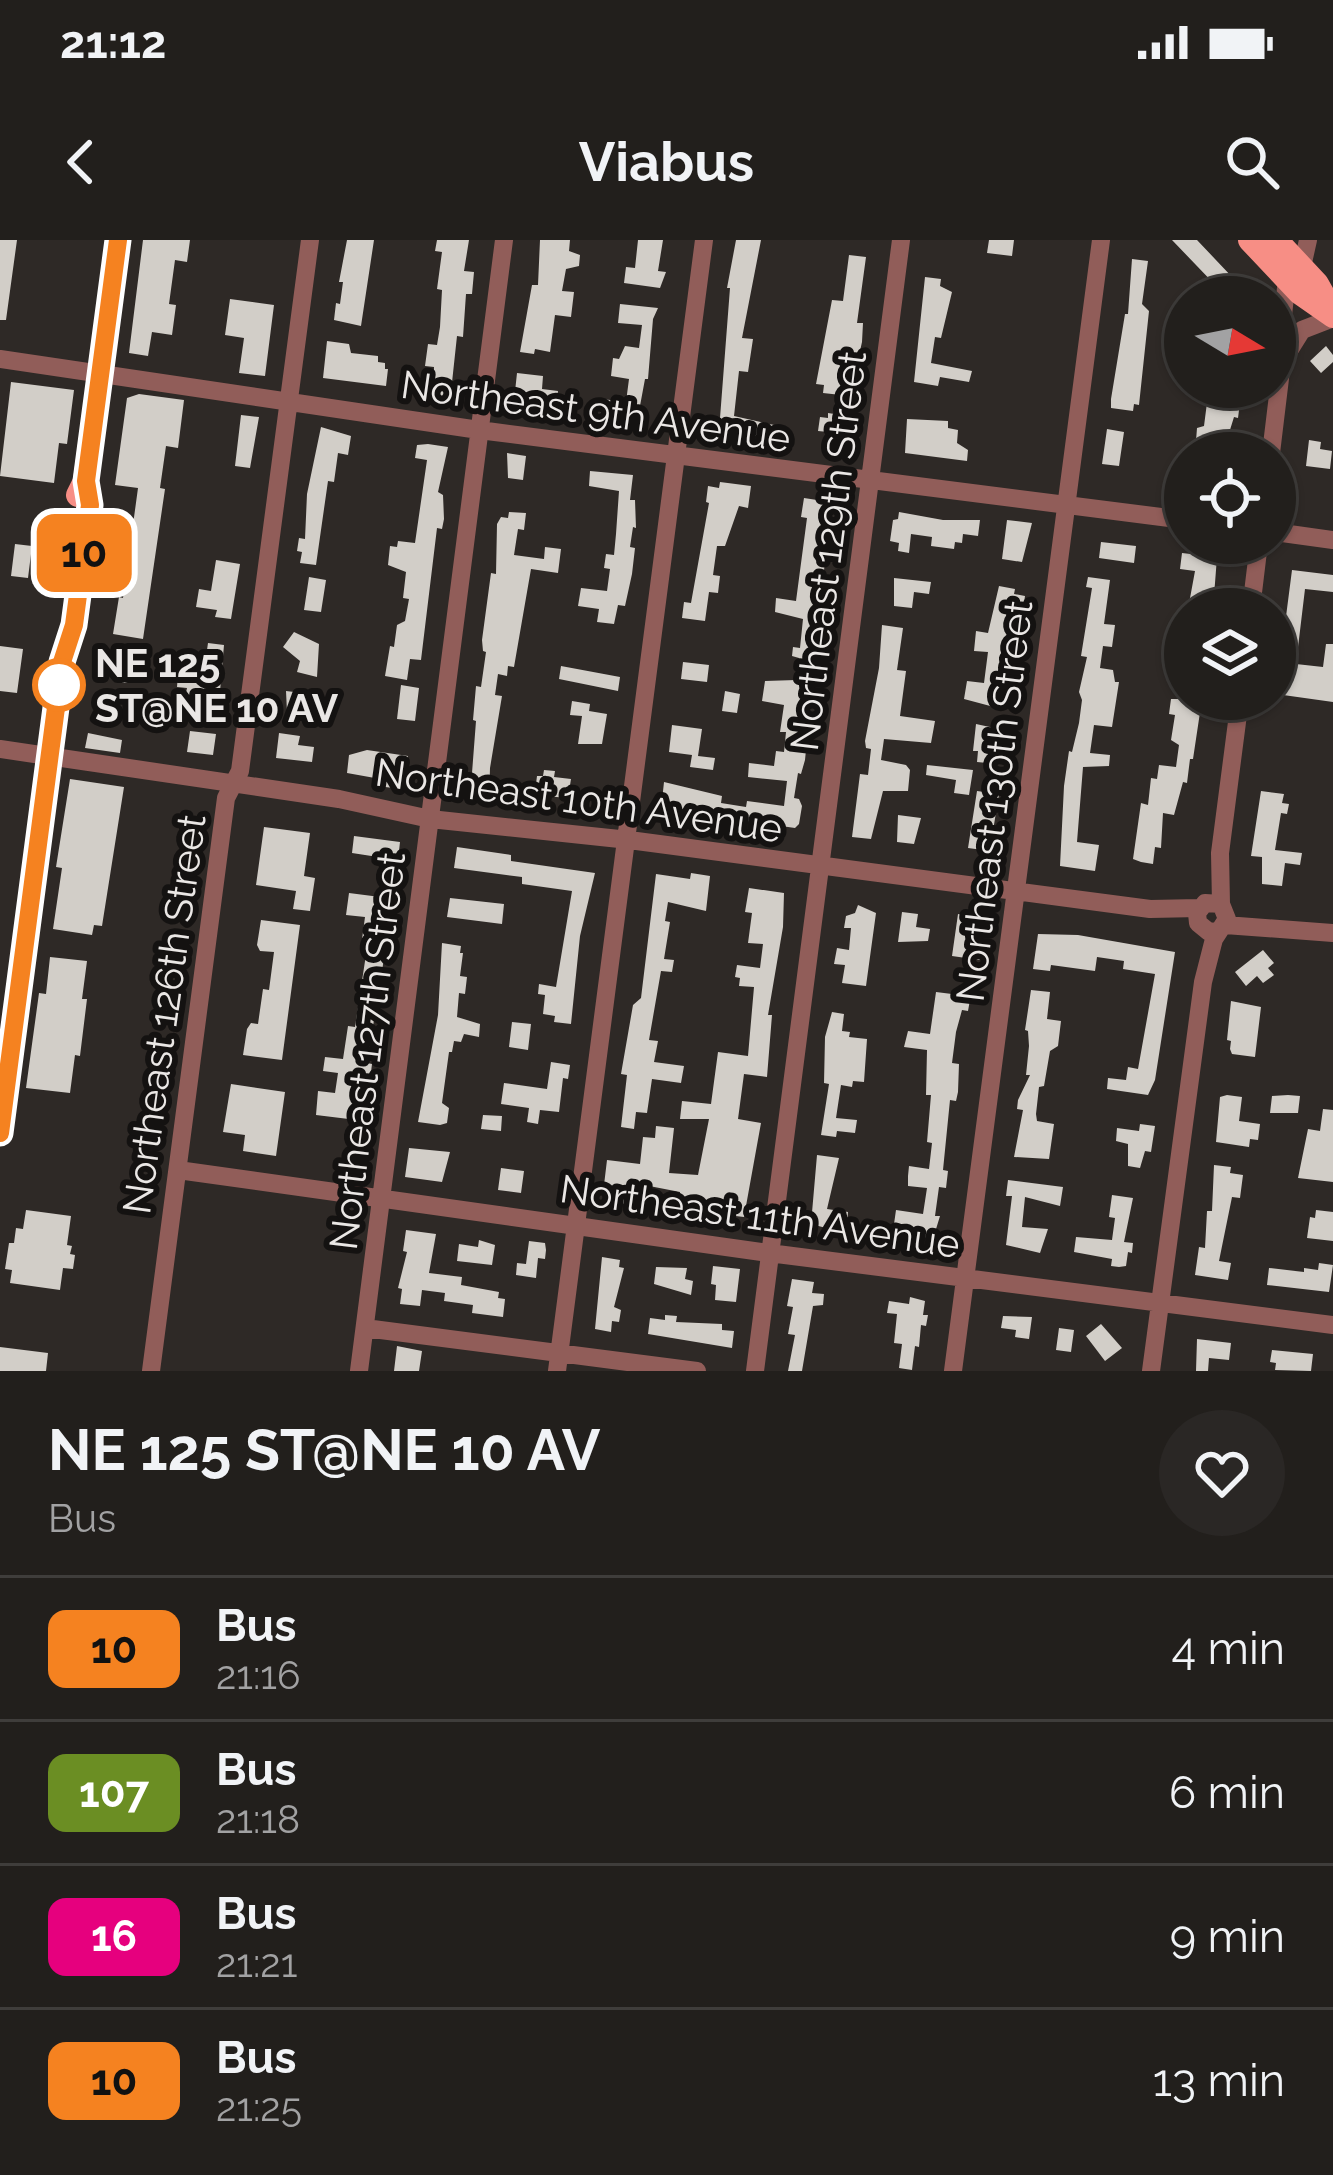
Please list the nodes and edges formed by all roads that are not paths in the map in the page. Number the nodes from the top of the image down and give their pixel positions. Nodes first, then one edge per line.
1 (118, 240) edge
2 (310, 240) edge
3 (504, 240) edge
4 (704, 240) edge
5 (901, 240) edge
6 (1101, 240) edge
7 (1250, 240) edge
8 (1276, 240) edge
9 (1308, 240) edge
10 (1294, 273) junction
11 (1293, 276) edge
12 (1333, 316) edge
13 (1296, 340) edge
14 (0, 359) edge
15 (100, 374) junction
16 (286, 400) junction
17 (479, 430) junction
18 (677, 457) junction
19 (871, 482) junction
20 (1066, 505) junction
21 (1164, 517) edge
22 (1296, 535) edge
23 (1333, 540) edge
24 (1237, 720) edge
25 (0, 749) edge
26 (49, 755) junction
27 (233, 786) junction
28 (430, 819) junction
29 (628, 840) junction
30 (820, 866) junction
31 (1015, 891) junction
32 (1211, 916) junction
33 (1333, 933) edge
34 (0, 1133) edge
35 (178, 1170) junction
36 (382, 1199) junction
37 (577, 1224) junction
38 (769, 1253) junction
39 (966, 1277) junction
40 (1160, 1303) junction
41 (1333, 1324) edge
42 (364, 1328) junction
43 (558, 1362) edge
44 (151, 1371) edge
45 (359, 1371) edge
46 (697, 1371) edge
47 (755, 1371) edge
48 (953, 1371) edge
49 (1151, 1371) edge

1 - 15 main road
2 - 16 street, Northeast 126th Street
3 - 17 street, Northeast 127th Street
4 - 18 street
5 - 19 street, Northeast 129th Street
6 - 20 street, Northeast 130th Street
7 - 10 main road
8 - 10 main road
9 - 10 street
10 - 11 street
10 - 12 main road
12 - 13 street
14 - 15 street, Northeast 9th Avenue
15 - 16 street, Northeast 9th Avenue
15 - 26 main road
16 - 17 street, Northeast 9th Avenue
16 - 27 street, Northeast 126th Street
17 - 18 street, Northeast 9th Avenue
17 - 28 street, Northeast 127th Street
18 - 19 street, Northeast 9th Avenue
18 - 29 street
19 - 20 street, Northeast 9th Avenue
19 - 30 street, Northeast 129th Street
20 - 21 street, Northeast 9th Avenue
20 - 31 street, Northeast 130th Street
22 - 23 street
24 - 32 street
25 - 26 street, Northeast 10th Avenue
26 - 27 street, Northeast 10th Avenue
26 - 34 main road
27 - 28 street, Northeast 10th Avenue
27 - 35 street, Northeast 126th Street
28 - 29 street, Northeast 10th Avenue
28 - 36 street, Northeast 127th Street
29 - 30 street, Northeast 10th Avenue
29 - 37 street
30 - 31 street, Northeast 10th Avenue
30 - 38 street, Northeast 129th Street
31 - 32 street, Northeast 10th Avenue
31 - 39 street, Northeast 130th Street
32 - 33 street, Northeast 10th Avenue
32 - 40 street
35 - 36 street, Northeast 11th Avenue
35 - 44 street, Northeast 126th Street
36 - 37 street, Northeast 11th Avenue
36 - 42 street, Northeast 127th Street
37 - 38 street, Northeast 11th Avenue
37 - 43 street
38 - 39 street, Northeast 11th Avenue
38 - 47 street, Northeast 129th Street
39 - 40 street, Northeast 11th Avenue
39 - 48 street, Northeast 130th Street
40 - 41 street, Northeast 11th Avenue
40 - 49 street
42 - 43 street
42 - 45 street, Northeast 127th Street
43 - 46 street

